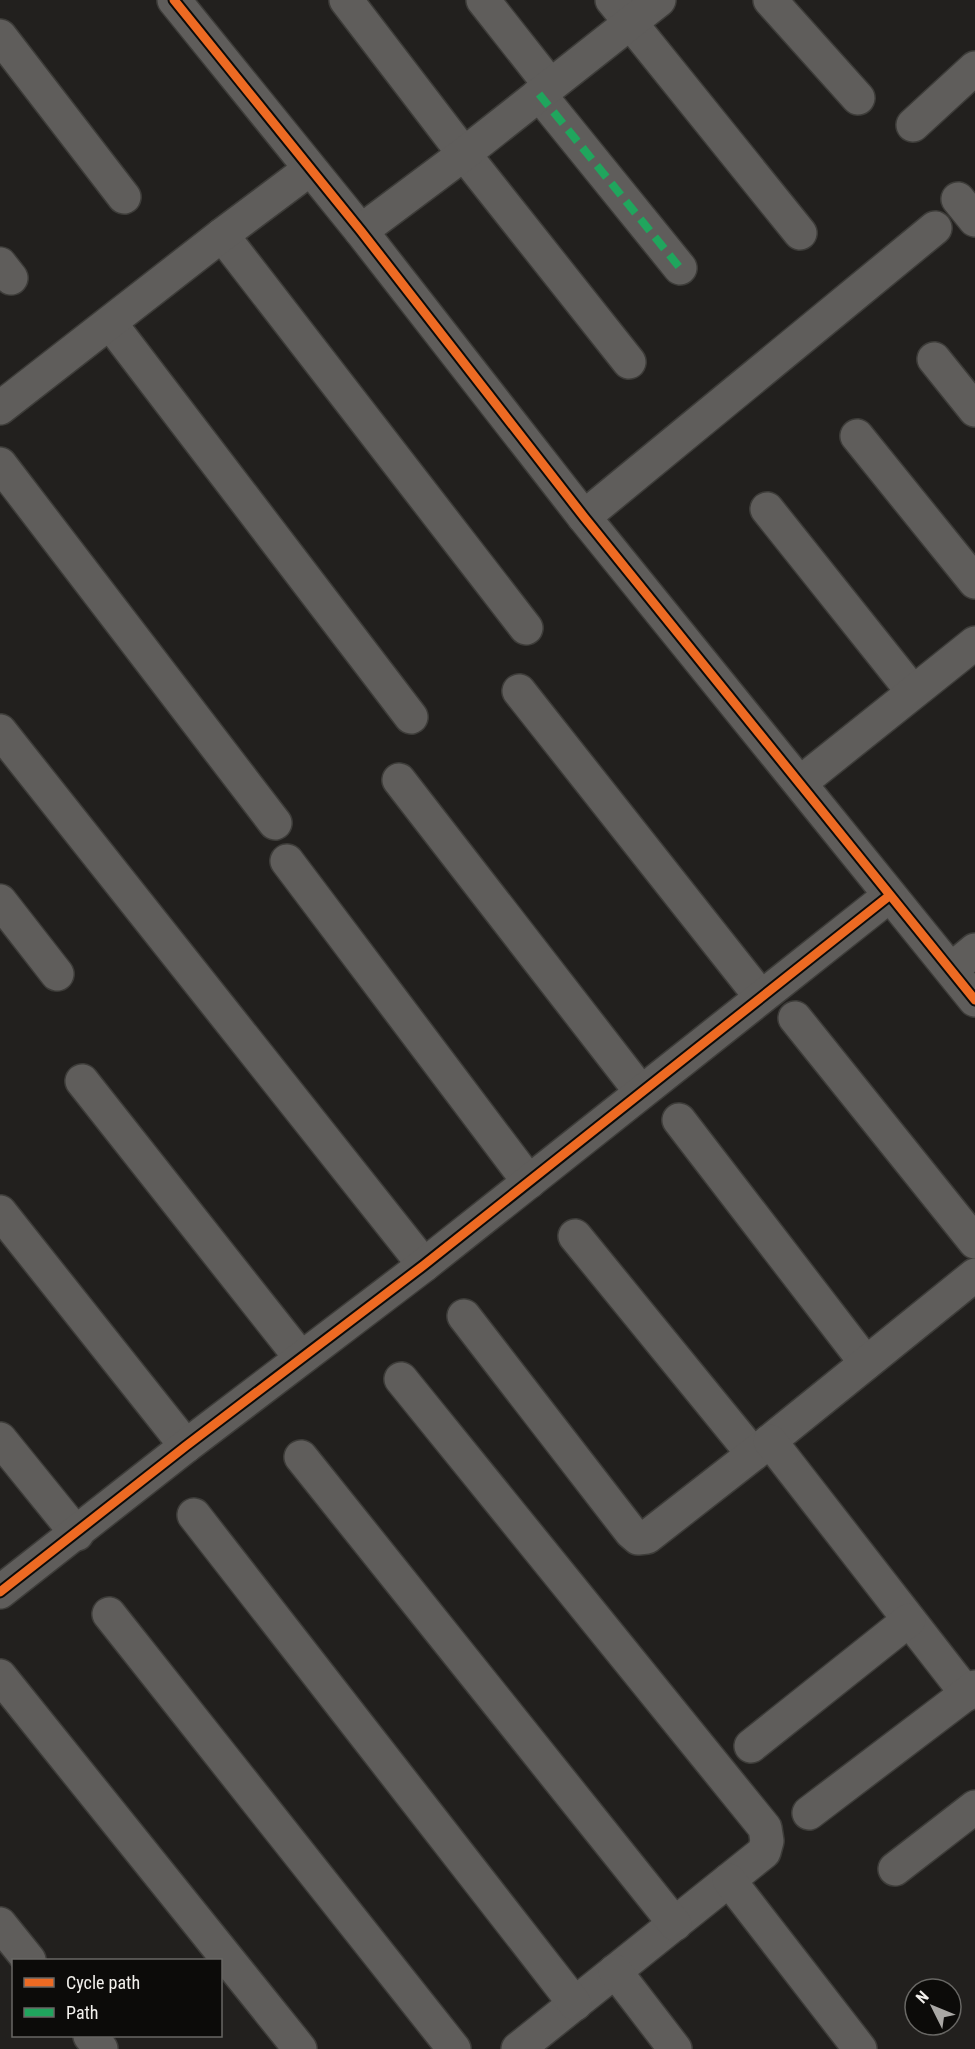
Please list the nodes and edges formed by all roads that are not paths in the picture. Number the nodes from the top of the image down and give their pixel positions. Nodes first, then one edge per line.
1 (174, 0) edge
2 (346, 0) edge
3 (483, 0) edge
4 (659, 0) edge
5 (770, 0) edge
6 (621, 12) edge
7 (0, 36) edge
8 (973, 74) edge
9 (545, 89) junction
10 (858, 98) dead end
11 (913, 125) dead end
12 (464, 154) junction
13 (310, 170) junction
14 (124, 196) dead end
15 (935, 228) dead end
16 (361, 231) junction
17 (800, 233) dead end
18 (222, 235) junction
19 (680, 268) dead end
20 (110, 323) junction
21 (934, 359) dead end
22 (629, 362) dead end
23 (0, 408) edge
24 (975, 410) edge
25 (857, 436) dead end
26 (0, 464) edge
27 (767, 509) dead end
28 (584, 517) junction
29 (975, 582) edge
30 (526, 628) dead end
31 (975, 643) edge
32 (519, 691) dead end
33 (913, 693) junction
34 (411, 717) dead end
35 (0, 731) edge
36 (399, 780) dead end
37 (800, 783) junction
38 (275, 823) dead end
39 (287, 861) dead end
40 (889, 896) junction
41 (0, 901) edge
42 (963, 959) edge
43 (57, 974) dead end
44 (761, 997) junction
45 (975, 1000) edge
46 (795, 1018) dead end
47 (82, 1081) dead end
48 (641, 1092) junction
49 (679, 1120) dead end
50 (529, 1182) junction
51 (0, 1212) edge
52 (575, 1236) dead end
53 (975, 1242) edge
54 (424, 1265) junction
55 (975, 1275) edge
56 (464, 1316) dead end
57 (301, 1358) junction
58 (866, 1363) junction
59 (401, 1379) dead end
60 (0, 1439) edge
61 (186, 1446) junction
62 (761, 1448) junction
63 (302, 1458) dead end
64 (194, 1515) dead end
65 (76, 1534) junction
66 (0, 1592) edge
67 (109, 1614) dead end
68 (909, 1620) junction
69 (0, 1676) edge
70 (971, 1690) edge
71 (751, 1746) dead end
72 (975, 1807) edge
73 (809, 1813) dead end
74 (895, 1869) dead end
75 (729, 1880) junction
76 (0, 1924) edge
77 (675, 1924) junction
78 (28, 1959) edge
79 (615, 1971) junction
80 (574, 2004) junction
81 (91, 2037) edge
82 (101, 2049) edge
83 (300, 2049) edge
84 (454, 2049) edge
85 (518, 2049) edge
86 (675, 2049) edge
87 (860, 2049) edge

1 - 13 street
2 - 12 street
3 - 9 street
4 - 6 street
5 - 10 street
6 - 9 street
6 - 17 street
7 - 14 street
8 - 11 street
9 - 12 street
9 - 19 street
12 - 16 street
12 - 22 street
13 - 16 street
13 - 18 street
15 - 28 street
16 - 28 street
18 - 20 street
18 - 30 street
20 - 23 street
20 - 34 street
21 - 24 street
25 - 29 street
26 - 38 street
27 - 33 street
28 - 37 street
31 - 33 street
32 - 44 street
33 - 37 street
35 - 54 street
36 - 48 street
37 - 40 street
39 - 50 street
40 - 42 street
40 - 44 street
41 - 43 street
42 - 45 street
44 - 48 street
46 - 53 street
47 - 57 street
48 - 50 street
49 - 58 street
50 - 54 street
51 - 61 street
52 - 62 street
54 - 57 street
55 - 58 street
56 - 62 street
57 - 61 street
58 - 62 street
59 - 75 street
60 - 65 street
61 - 65 street
62 - 68 street
63 - 77 street
64 - 80 street
65 - 66 street
67 - 84 street
68 - 70 street
68 - 71 street
69 - 83 street
70 - 73 street
72 - 74 street
75 - 77 street
75 - 87 street
76 - 78 street
77 - 79 street
79 - 80 street
79 - 86 street
80 - 85 street
81 - 82 street

